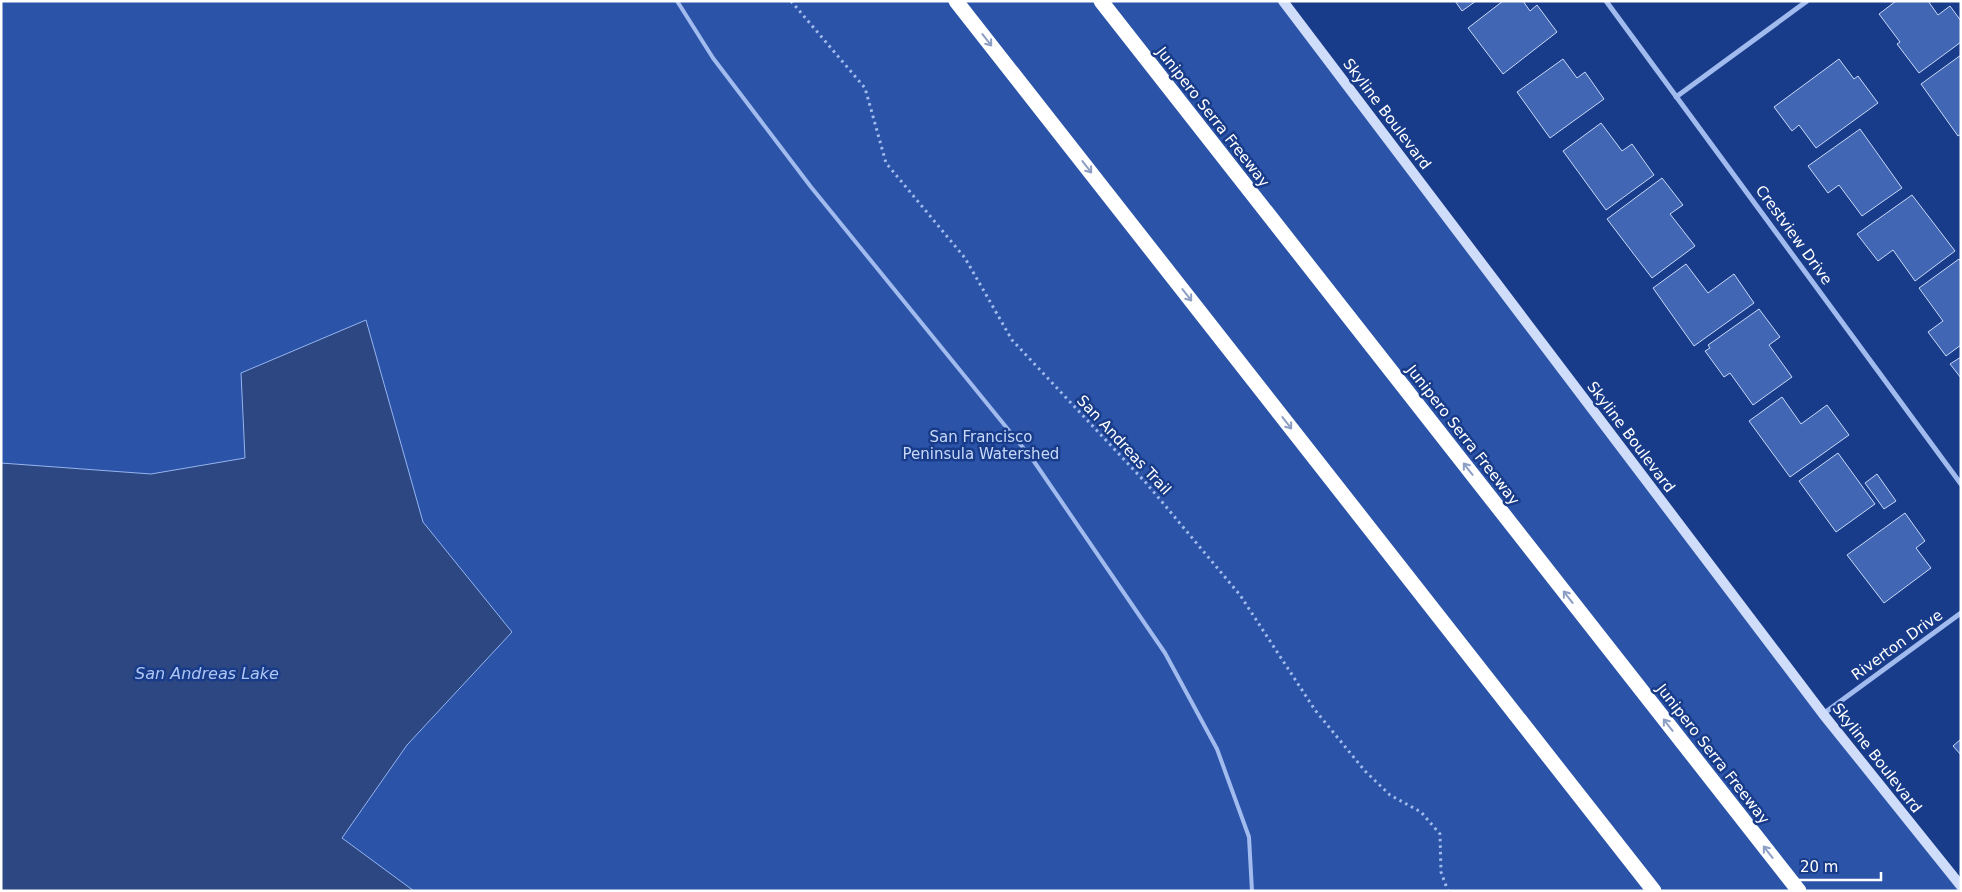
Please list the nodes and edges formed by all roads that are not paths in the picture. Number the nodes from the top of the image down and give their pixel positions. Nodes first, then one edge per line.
1 (677, 1) edge
2 (956, 1) edge
3 (1101, 1) edge
4 (1283, 1) edge
5 (1606, 1) edge
6 (1806, 1) edge
7 (1676, 97) junction
8 (1961, 484) edge
9 (1961, 613) edge
10 (1823, 714) junction
11 (1961, 886) edge
12 (1252, 891) edge
13 (1654, 891) edge
14 (1798, 891) edge

1 - 12 lane
2 -> 13 highway
14 -> 3 highway, Junipero Serra Freeway
4 - 10 main road, Skyline Boulevard
5 - 7 street, Crestview Drive
6 - 7 street
7 - 8 street, Crestview Drive
9 - 10 street, Riverton Drive
10 - 11 main road, Skyline Boulevard

